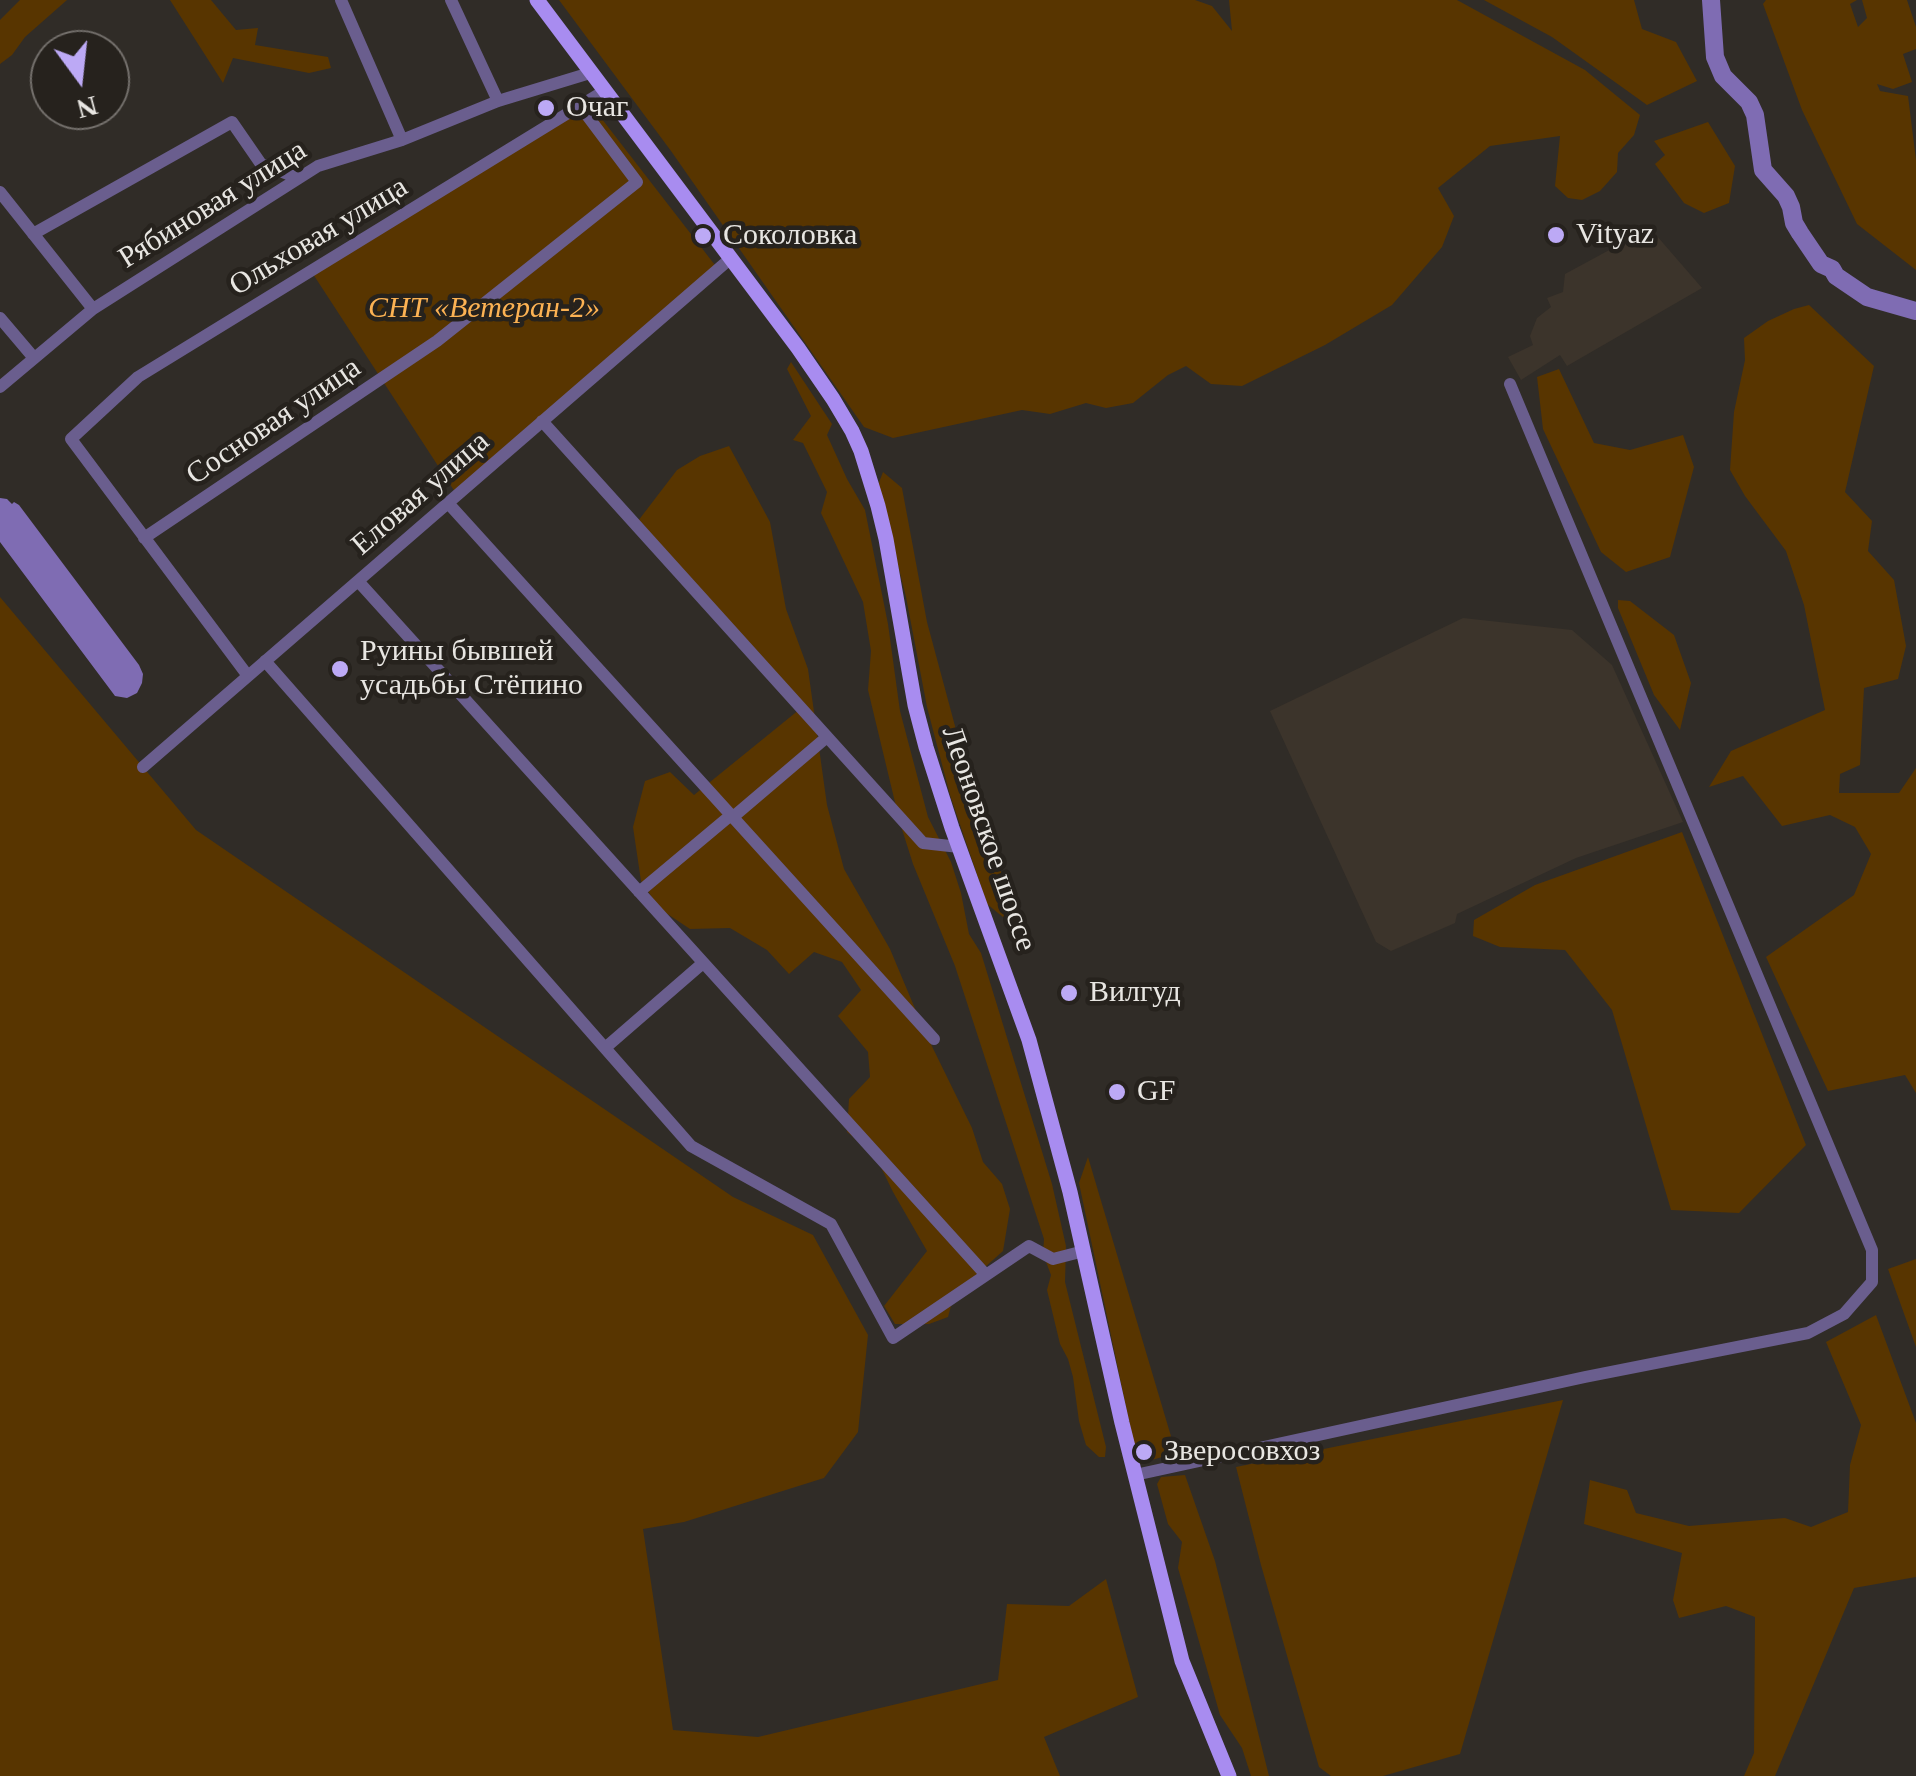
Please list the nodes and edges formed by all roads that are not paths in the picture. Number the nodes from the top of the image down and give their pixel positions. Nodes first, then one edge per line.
1 (340, 0) edge
2 (451, 0) edge
3 (537, 0) edge
4 (590, 73) junction
5 (604, 92) junction
6 (498, 100) junction
7 (580, 106) junction
8 (402, 140) junction
9 (298, 178) junction
10 (0, 192) edge
11 (33, 234) junction
12 (731, 258) junction
13 (93, 308) junction
14 (0, 318) edge
15 (34, 358) junction
16 (1510, 384) dead end
17 (0, 387) edge
18 (542, 421) junction
19 (448, 503) junction
20 (144, 538) junction
21 (358, 581) junction
22 (266, 661) junction
23 (248, 676) junction
24 (827, 737) junction
25 (144, 767) dead end
26 (732, 816) junction
27 (959, 847) junction
28 (639, 892) junction
29 (703, 964) junction
30 (934, 1039) dead end
31 (605, 1048) junction
32 (1084, 1251) junction
33 (986, 1276) junction
34 (1135, 1475) junction
35 (1229, 1776) edge

1 - 8 street
2 - 6 street
3 - 4 main road, Леоновское шоссе
4 - 5 main road, Леоновское шоссе
4 - 6 street, Рябиновая улица
5 - 7 street, Ольховая улица
5 - 12 main road, Леоновское шоссе
6 - 8 street, Рябиновая улица
7 - 20 street, Сосновая улица
7 - 20 street, Ольховая улица
8 - 9 street, Рябиновая улица
9 - 11 street
9 - 13 street, Рябиновая улица
10 - 11 street
11 - 13 street
12 - 18 street, Еловая улица
12 - 27 main road, Леоновское шоссе
13 - 15 street, Рябиновая улица
14 - 15 street
15 - 17 street, Рябиновая улица
16 - 34 street
18 - 19 street, Еловая улица
18 - 24 street
19 - 21 street, Еловая улица
19 - 26 street
20 - 23 street
21 - 22 street, Еловая улица
21 - 28 street
22 - 23 street, Еловая улица
22 - 31 street
23 - 25 street, Еловая улица
24 - 26 street
24 - 27 street
26 - 28 street
26 - 30 street
27 - 32 main road, Леоновское шоссе
28 - 29 street
29 - 31 street
29 - 33 street
31 - 33 street
32 - 33 street
32 - 34 main road, Леоновское шоссе
34 - 35 main road, Леоновское шоссе

